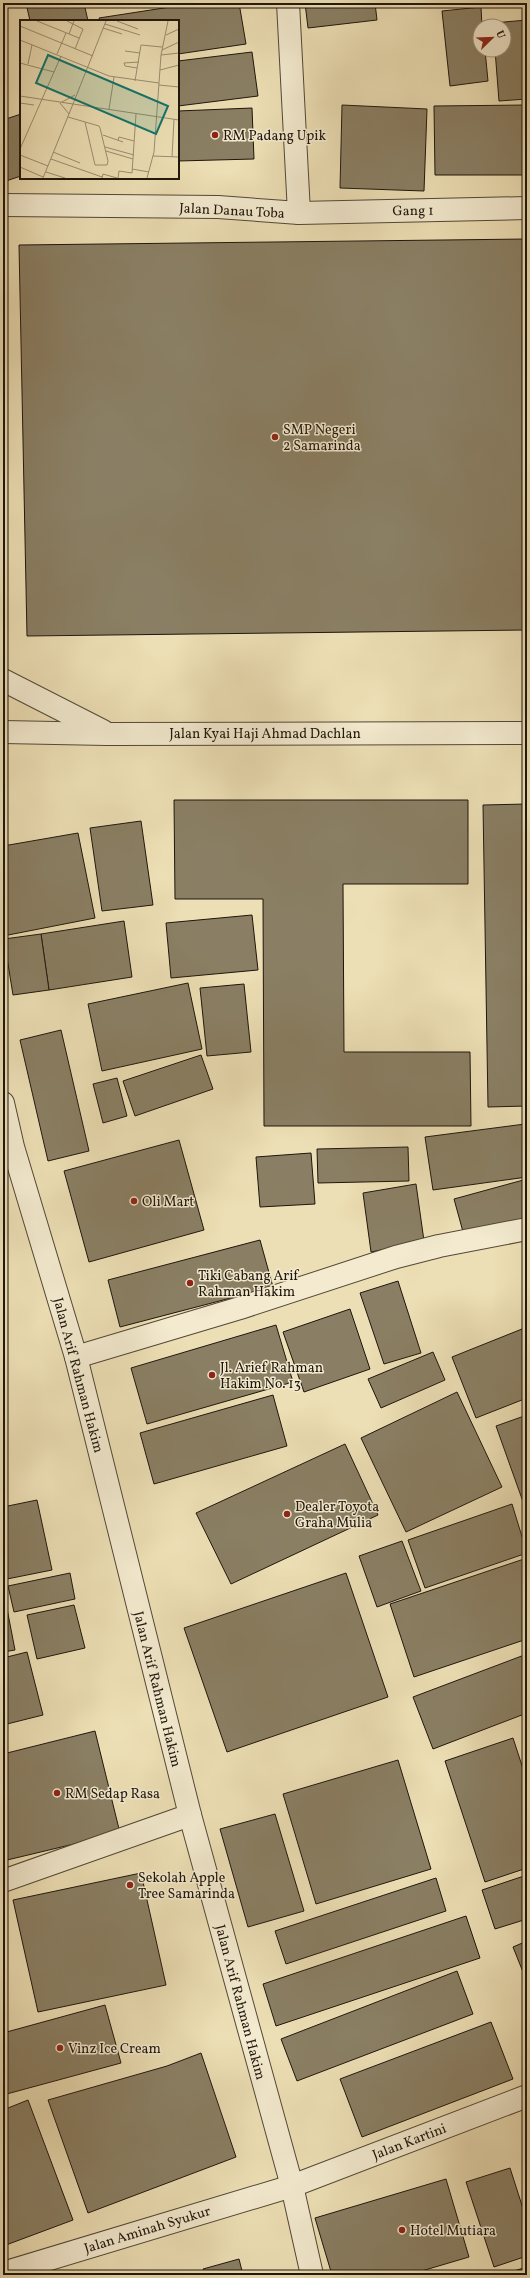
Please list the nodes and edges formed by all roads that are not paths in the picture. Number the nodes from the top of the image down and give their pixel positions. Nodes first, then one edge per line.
1 (288, 3) edge
2 (3, 205) edge
3 (527, 208) edge
4 (299, 213) junction
5 (3, 680) edge
6 (3, 732) edge
7 (527, 733) edge
8 (107, 734) junction
9 (3, 1103) edge
10 (527, 1229) edge
11 (76, 1357) junction
12 (190, 1815) junction
13 (3, 1881) edge
14 (527, 2096) edge
15 (292, 2186) junction
16 (3, 2273) edge
17 (312, 2275) edge

1 - 4 street, Jalan Danau Toba
2 - 4 street, Jalan Danau Toba
3 - 4 street, Gang 1
5 - 8 street
6 - 8 street, Jalan Kyai Haji Ahmad Dachlan
7 - 8 street, Jalan Kyai Haji Ahmad Dachlan
9 - 11 street, Jalan Arif Rahman Hakim
10 - 11 street
11 - 12 street, Jalan Arif Rahman Hakim
12 - 13 street
12 - 15 street, Jalan Arif Rahman Hakim
14 - 15 street, Jalan Kartini
15 - 16 street, Jalan Aminah Syukur
15 - 17 street, Jalan Arif Rahman Hakim

